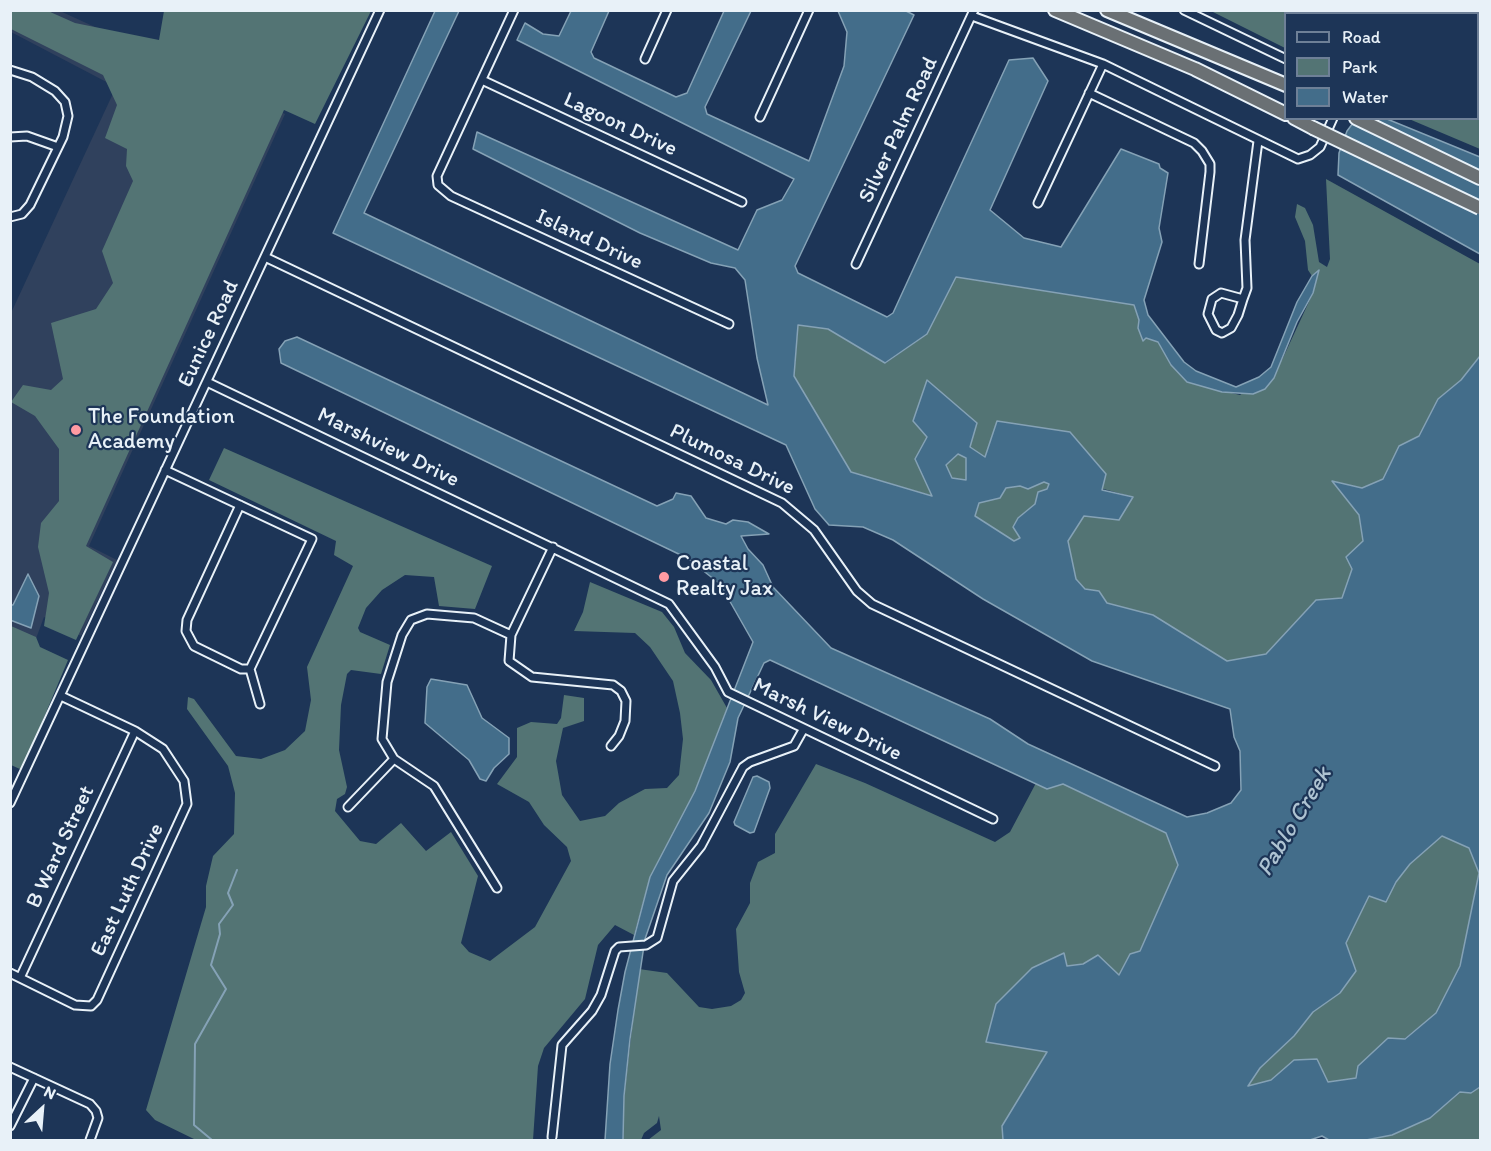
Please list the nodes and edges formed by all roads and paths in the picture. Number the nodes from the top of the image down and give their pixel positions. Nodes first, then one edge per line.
1 (380, 10) edge
2 (514, 10) edge
3 (667, 10) edge
4 (809, 10) edge
5 (1055, 10) edge
6 (1107, 10) edge
7 (1184, 10) edge
8 (973, 14) edge
9 (1284, 58) edge
10 (645, 59) dead end
11 (1103, 64) junction
12 (10, 70) edge
13 (482, 80) junction
14 (1284, 84) edge
15 (1089, 93) junction
16 (1284, 113) edge
17 (760, 117) dead end
18 (1298, 120) edge
19 (1332, 120) edge
20 (1360, 120) edge
21 (10, 137) edge
22 (1258, 141) junction
23 (58, 147) junction
24 (1480, 178) edge
25 (742, 202) dead end
26 (1038, 203) dead end
27 (1480, 208) edge
28 (10, 217) edge
29 (265, 257) junction
30 (856, 264) dead end
31 (1199, 264) dead end
32 (1243, 299) junction
33 (729, 324) dead end
34 (207, 382) junction
35 (165, 470) junction
36 (240, 505) junction
37 (553, 547) junction
38 (511, 635) junction
39 (250, 669) junction
40 (61, 696) junction
41 (260, 704) dead end
42 (803, 730) junction
43 (135, 731) junction
44 (611, 746) dead end
45 (394, 759) junction
46 (1215, 766) dead end
47 (10, 803) edge
48 (348, 807) dead end
49 (993, 819) dead end
50 (497, 888) dead end
51 (10, 973) edge
52 (20, 978) junction
53 (10, 1067) edge
54 (34, 1078) junction
55 (10, 1126) edge
56 (552, 1137) dead end
57 (90, 1140) edge

1 - 29 street, Eunice Road
2 - 13 street
3 - 10 street
4 - 17 street
5 - 16 highway
6 - 14 highway
7 - 9 street
8 - 11 street
8 - 30 street, Silver Palm Road
11 - 15 street
11 - 22 street
12 - 23 street
13 - 25 street, Lagoon Drive
13 - 33 street, Island Drive
15 - 26 street
15 - 31 street
18 - 27 highway, bridge
19 - 22 street
20 - 24 highway
21 - 23 street
22 - 32 street
23 - 28 street
29 - 34 street, Eunice Road
29 - 46 street, Plumosa Drive
32 - 32 street
34 - 35 street, Eunice Road
34 - 37 street, Marshview Drive
35 - 36 street
35 - 40 street, Eunice Road
36 - 39 street
36 - 39 street
37 - 38 street
37 - 42 street, Marsh View Drive
38 - 44 street
38 - 45 street
39 - 41 street
40 - 43 street
40 - 47 street, Eunice Road
42 - 49 street, Marsh View Drive
42 - 56 street
43 - 52 street, B Ward Street
43 - 52 street, East Luth Drive
45 - 48 street
45 - 50 street
51 - 52 street
53 - 54 street
54 - 55 street
54 - 57 street

